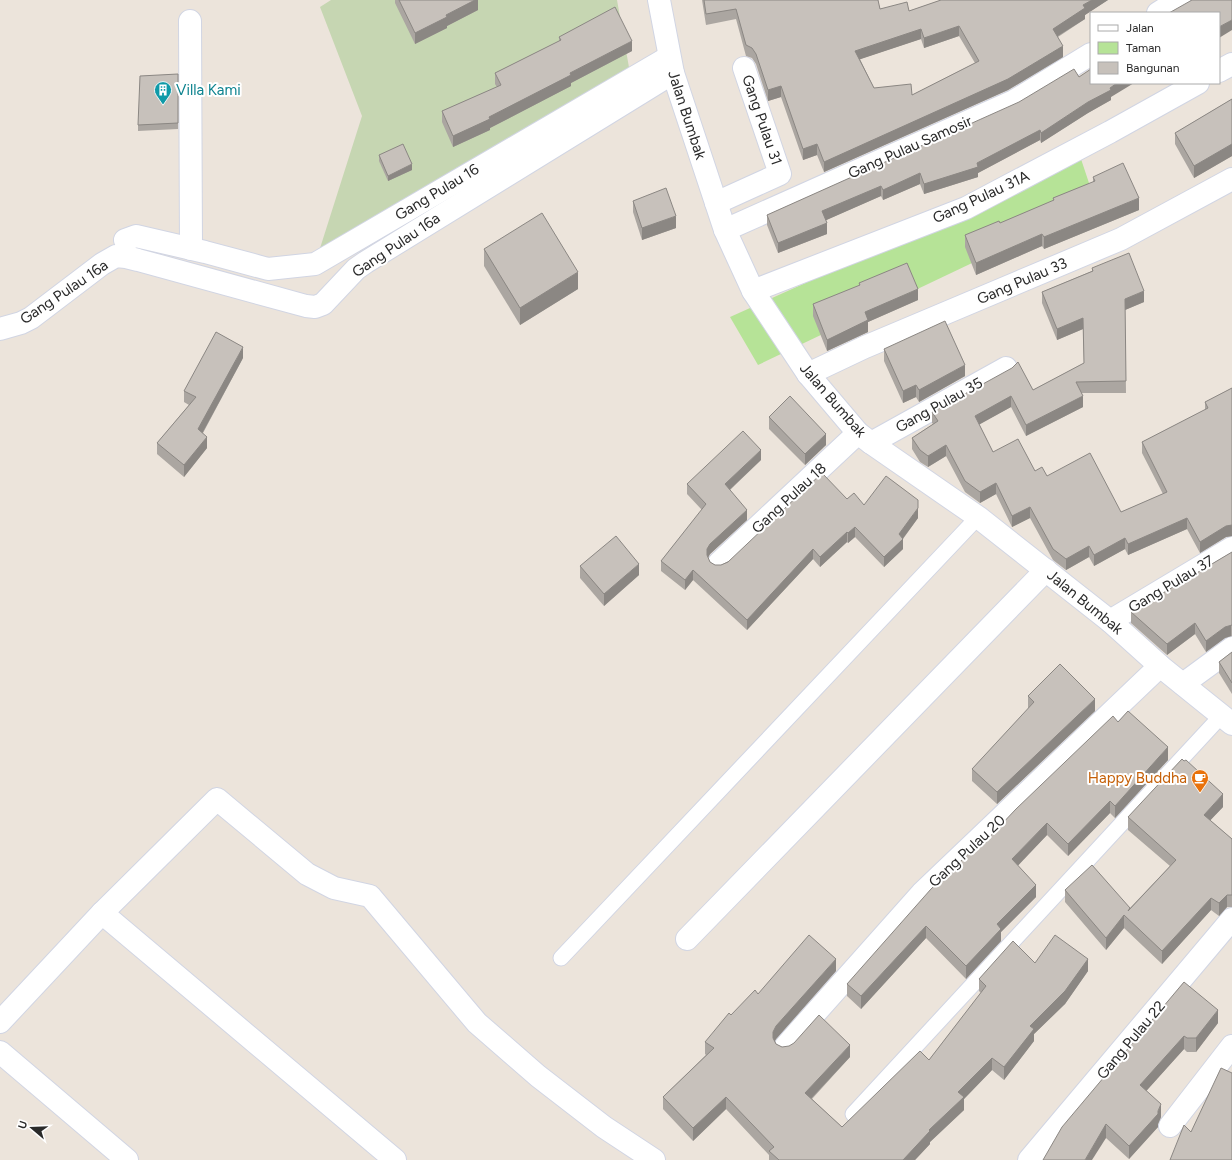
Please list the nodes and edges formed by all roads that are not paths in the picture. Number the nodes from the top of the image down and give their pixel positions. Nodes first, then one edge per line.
1 (659, 0) edge
2 (1179, 0) edge
3 (1160, 12) edge
4 (190, 21) dead end
5 (1090, 55) edge
6 (1232, 64) edge
7 (671, 65) junction
8 (744, 68) dead end
9 (1220, 70) edge
10 (1196, 84) edge
11 (1232, 179) edge
12 (716, 203) junction
13 (724, 230) junction
14 (125, 240) dead end
15 (191, 248) junction
16 (753, 291) junction
17 (0, 329) edge
18 (1006, 368) dead end
19 (808, 374) junction
20 (865, 438) junction
21 (978, 517) junction
22 (1232, 548) edge
23 (719, 563) edge
24 (1046, 570) junction
25 (1110, 621) junction
26 (1232, 648) edge
27 (1160, 666) junction
28 (1183, 684) junction
29 (1227, 720) edge
30 (102, 913) junction
31 (1232, 919) edge
32 (687, 939) dead end
33 (561, 958) dead end
34 (0, 1022) edge
35 (1232, 1046) edge
36 (785, 1047) edge
37 (0, 1052) edge
38 (853, 1114) edge
39 (1170, 1126) dead end
40 (127, 1160) edge
41 (395, 1160) edge
42 (654, 1160) edge
43 (1029, 1160) edge

1 - 7 street, Jalan Bumbak
2 - 3 street
4 - 15 street
5 - 13 street, Gang Pulau Samosir
6 - 9 street
7 - 12 street, Jalan Bumbak
7 - 15 street, Gang Pulau 16
7 - 17 street, Gang Pulau 16a
8 - 12 street, Gang Pulau 31
10 - 16 street, Gang Pulau 31A
11 - 19 street, Gang Pulau 33
12 - 13 street, Jalan Bumbak
13 - 16 street, Jalan Bumbak
14 - 15 street, Gang Pulau 16
16 - 19 street, Jalan Bumbak
18 - 20 street, Gang Pulau 35
19 - 20 street, Jalan Bumbak
20 - 21 street, Jalan Bumbak
20 - 23 street, Gang Pulau 18
21 - 24 street, Jalan Bumbak
21 - 33 lane
22 - 25 street, Gang Pulau 37
24 - 25 street, Jalan Bumbak
24 - 32 street
25 - 27 street, Jalan Bumbak
26 - 28 street
27 - 28 street, Jalan Bumbak
27 - 36 street, Gang Pulau 20
28 - 29 street, Jalan Bumbak
29 - 38 lane
30 - 34 street
30 - 41 street
30 - 42 street
31 - 43 street, Gang Pulau 22
35 - 39 street
37 - 40 street

